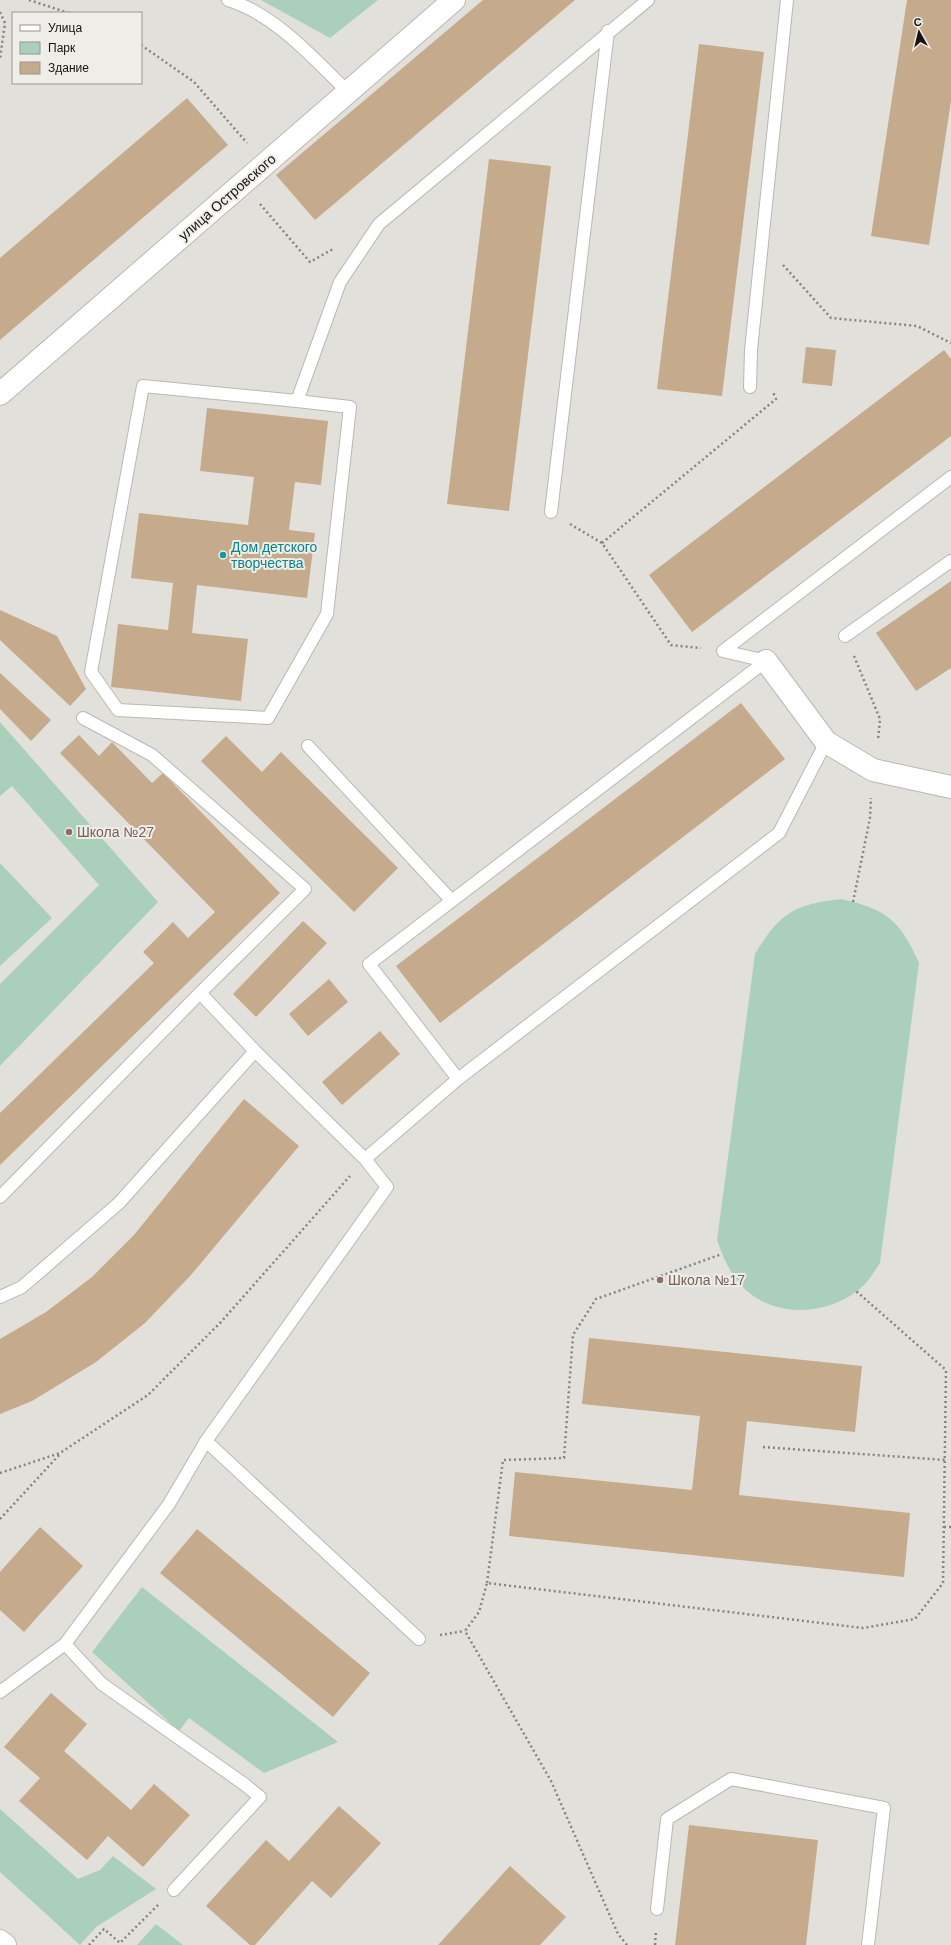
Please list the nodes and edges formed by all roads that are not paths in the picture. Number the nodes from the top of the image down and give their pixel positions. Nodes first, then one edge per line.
1 (228, 0) edge
2 (454, 0) edge
3 (648, 0) edge
4 (787, 0) edge
5 (608, 31) junction
6 (348, 92) junction
7 (750, 387) dead end
8 (0, 394) edge
9 (297, 401) junction
10 (951, 477) edge
11 (551, 512) road end
12 (951, 561) edge
13 (845, 636) road end
14 (766, 661) junction
15 (83, 718) dead end
16 (826, 742) junction
17 (308, 746) dead end
18 (951, 787) edge
19 (452, 901) junction
20 (200, 993) junction
21 (255, 1050) junction
22 (458, 1079) junction
23 (365, 1159) junction
24 (0, 1197) edge
25 (0, 1297) edge
26 (206, 1441) junction
27 (419, 1638) dead end
28 (65, 1644) junction
29 (0, 1692) edge
30 (174, 1890) road end
31 (657, 1909) dead end
32 (0, 1941) edge
33 (5, 1945) edge
34 (868, 1945) edge

1 - 6 lane
2 - 6 street, улица Островского
3 - 5 lane
4 - 7 lane
5 - 9 lane
5 - 11 lane
6 - 8 street, улица Островского
9 - 9 lane
10 - 14 lane
12 - 13 lane
14 - 16 street
14 - 19 lane
15 - 20 lane
16 - 18 street
16 - 22 lane
17 - 19 lane
19 - 22 lane
20 - 21 lane
20 - 24 lane
21 - 23 lane
21 - 25 lane
22 - 23 lane
23 - 26 lane
26 - 27 lane
26 - 28 lane
28 - 29 lane
28 - 30 lane
31 - 34 lane
32 - 33 street

